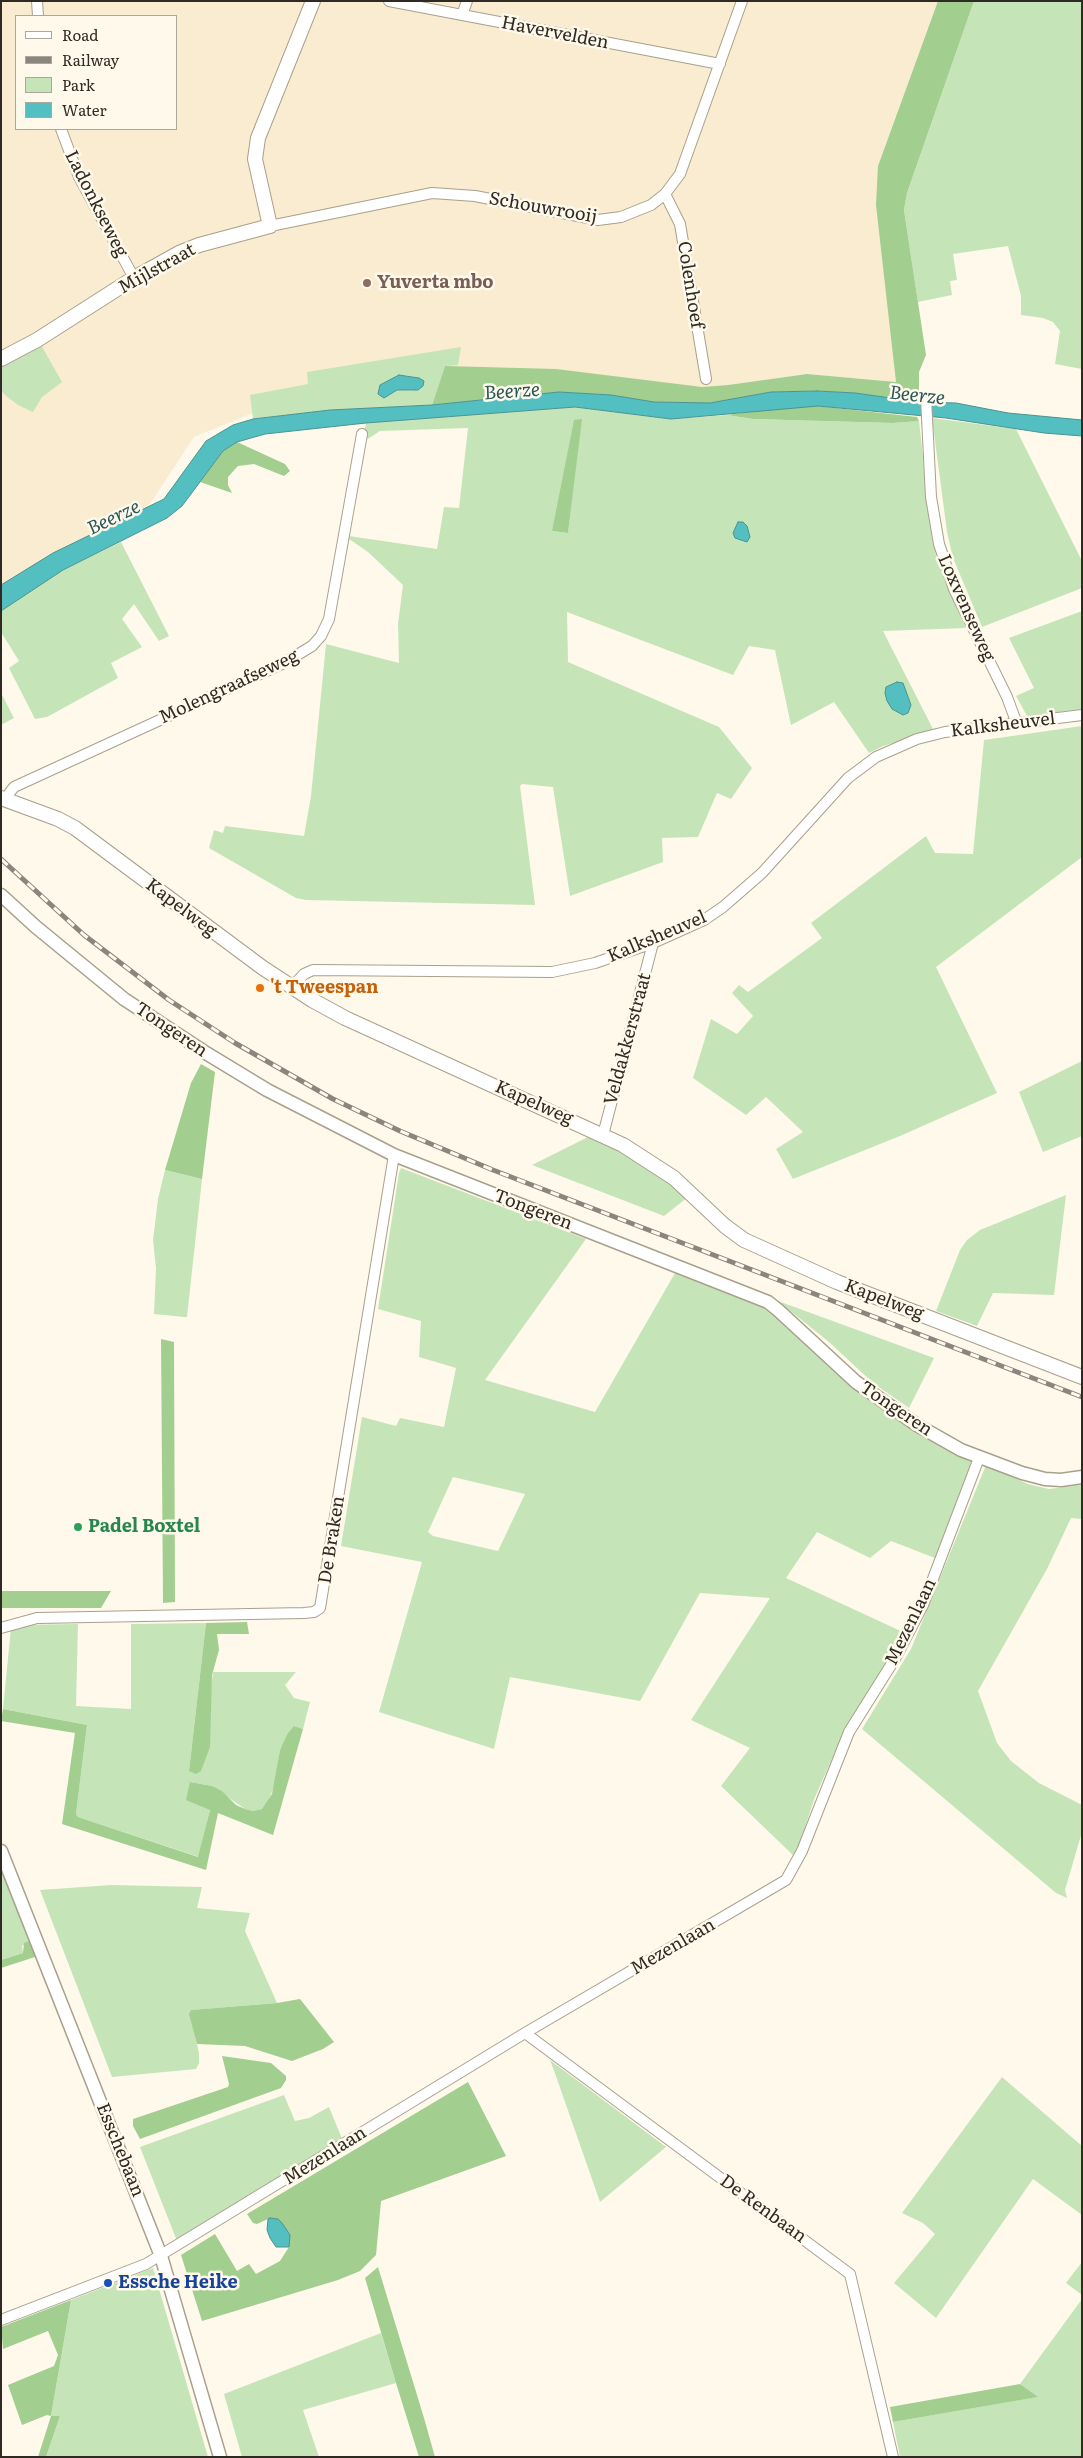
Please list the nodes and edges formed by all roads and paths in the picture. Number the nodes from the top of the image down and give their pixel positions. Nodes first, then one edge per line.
1 (37, 1) edge
2 (313, 1) edge
3 (389, 1) edge
4 (467, 1) edge
5 (742, 1) edge
6 (38, 15) edge
7 (462, 15) junction
8 (720, 64) junction
9 (61, 130) edge
10 (665, 194) junction
11 (270, 226) junction
12 (134, 278) junction
13 (1, 359) edge
14 (706, 379) dead end
15 (926, 399) dead end
16 (362, 434) dead end
17 (1082, 716) edge
18 (1017, 724) junction
19 (3, 799) edge
20 (1, 894) edge
21 (653, 943) junction
22 (291, 988) junction
23 (603, 1135) junction
24 (394, 1155) junction
25 (1082, 1377) edge
26 (979, 1458) junction
27 (1082, 1477) edge
28 (1, 1628) edge
29 (1, 1851) edge
30 (525, 2033) junction
31 (160, 2256) junction
32 (1, 2320) edge
33 (220, 2457) edge
34 (893, 2457) edge

1 - 6 street
2 - 11 main road
3 - 7 street, Havervelden
4 - 7 street
5 - 8 street, Schouwrooij
7 - 8 street, Havervelden
8 - 10 street, Schouwrooij
9 - 12 street, Ladonkseweg
10 - 11 street, Schouwrooij
10 - 14 street, Colenhoef
11 - 12 main road, Mijlstraat
12 - 13 main road, Mijlstraat
15 - 18 street, Loxvenseweg
16 - 19 street, Molengraafseweg
17 - 18 street, Kalksheuvel
18 - 21 street, Kalksheuvel
19 - 22 main road, Kapelweg
20 - 24 street, Tongeren
21 - 22 street, Kalksheuvel
21 - 23 street, Veldakkerstraat
22 - 23 main road, Kapelweg
23 - 25 main road, Kapelweg
24 - 26 street, Tongeren
24 - 28 street, De Braken
26 - 27 street, Tongeren
26 - 30 street, Mezenlaan
29 - 31 street, Esschebaan
30 - 31 street, Mezenlaan
30 - 34 street, De Renbaan
31 - 32 street
31 - 33 street, Esschebaan

